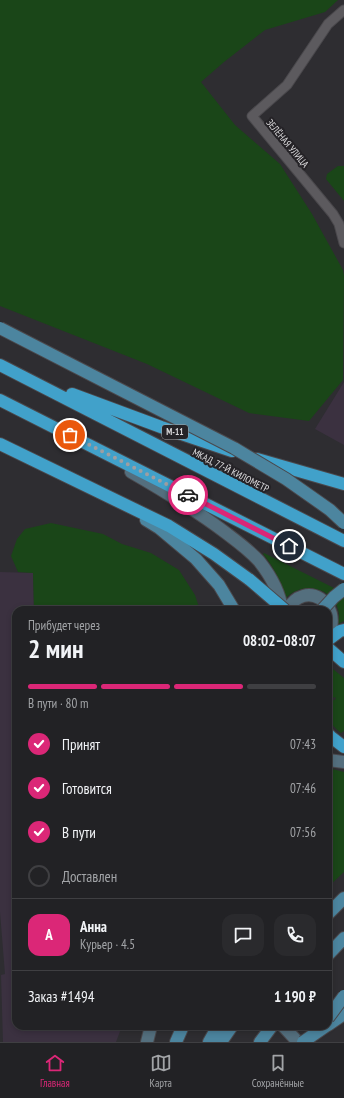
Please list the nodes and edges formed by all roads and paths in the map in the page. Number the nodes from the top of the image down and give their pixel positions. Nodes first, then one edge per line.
1 (344, 10) edge
2 (344, 243) edge
3 (0, 328) edge
4 (5, 368) edge
5 (4, 402) edge
6 (83, 442) junction
7 (0, 444) edge
8 (344, 484) edge
9 (108, 496) junction
10 (344, 523) edge
11 (344, 541) edge
12 (344, 574) edge
13 (344, 589) edge
14 (232, 606) edge
15 (281, 606) edge
16 (281, 606) edge
17 (290, 606) edge
18 (326, 606) edge
19 (328, 606) edge
20 (344, 630) edge
21 (332, 637) edge
22 (332, 652) edge
23 (344, 662) edge
24 (332, 738) edge
25 (344, 746) edge
26 (332, 760) edge
27 (344, 762) edge
28 (344, 898) edge
29 (332, 910) edge
30 (344, 938) edge
31 (332, 951) edge
32 (344, 996) edge
33 (344, 1001) edge
34 (332, 1012) edge
35 (332, 1014) edge
36 (344, 1014) edge
37 (332, 1022) edge
38 (150, 1030) edge
39 (181, 1030) edge
40 (216, 1030) edge
41 (229, 1030) edge
42 (269, 1030) edge
43 (287, 1030) edge
44 (317, 1030) edge
45 (318, 1030) edge
46 (320, 1030) edge
47 (148, 1042) edge
48 (176, 1042) edge
49 (209, 1042) edge
50 (221, 1042) edge
51 (260, 1042) edge
52 (298, 1042) edge
53 (304, 1042) edge
54 (311, 1042) edge

1 - 2 street, ЗЕЛЁНАЯ УЛИЦА
3 - 10 main road, bridge
4 - 8 highway, М-11
4 - 11 highway, МКАД, 77-Й КИЛОМЕТР
5 - 6 highway
6 - 12 highway
6 - 15 main road
7 - 9 highway
9 - 14 main road
9 - 16 highway, bridge
13 - 18 main road, bridge
17 - 19 main road
20 - 21 highway
22 - 23 highway
24 - 25 highway
26 - 27 main road
28 - 29 main road
30 - 31 main road
32 - 34 main road, bridge
33 - 35 main road
36 - 37 main road
38 - 47 main road
39 - 48 main road
40 - 49 main road
41 - 50 main road
42 - 51 main road
43 - 52 main road
44 - 53 main road
45 - 54 main road, bridge
46 - 53 main road, bridge

